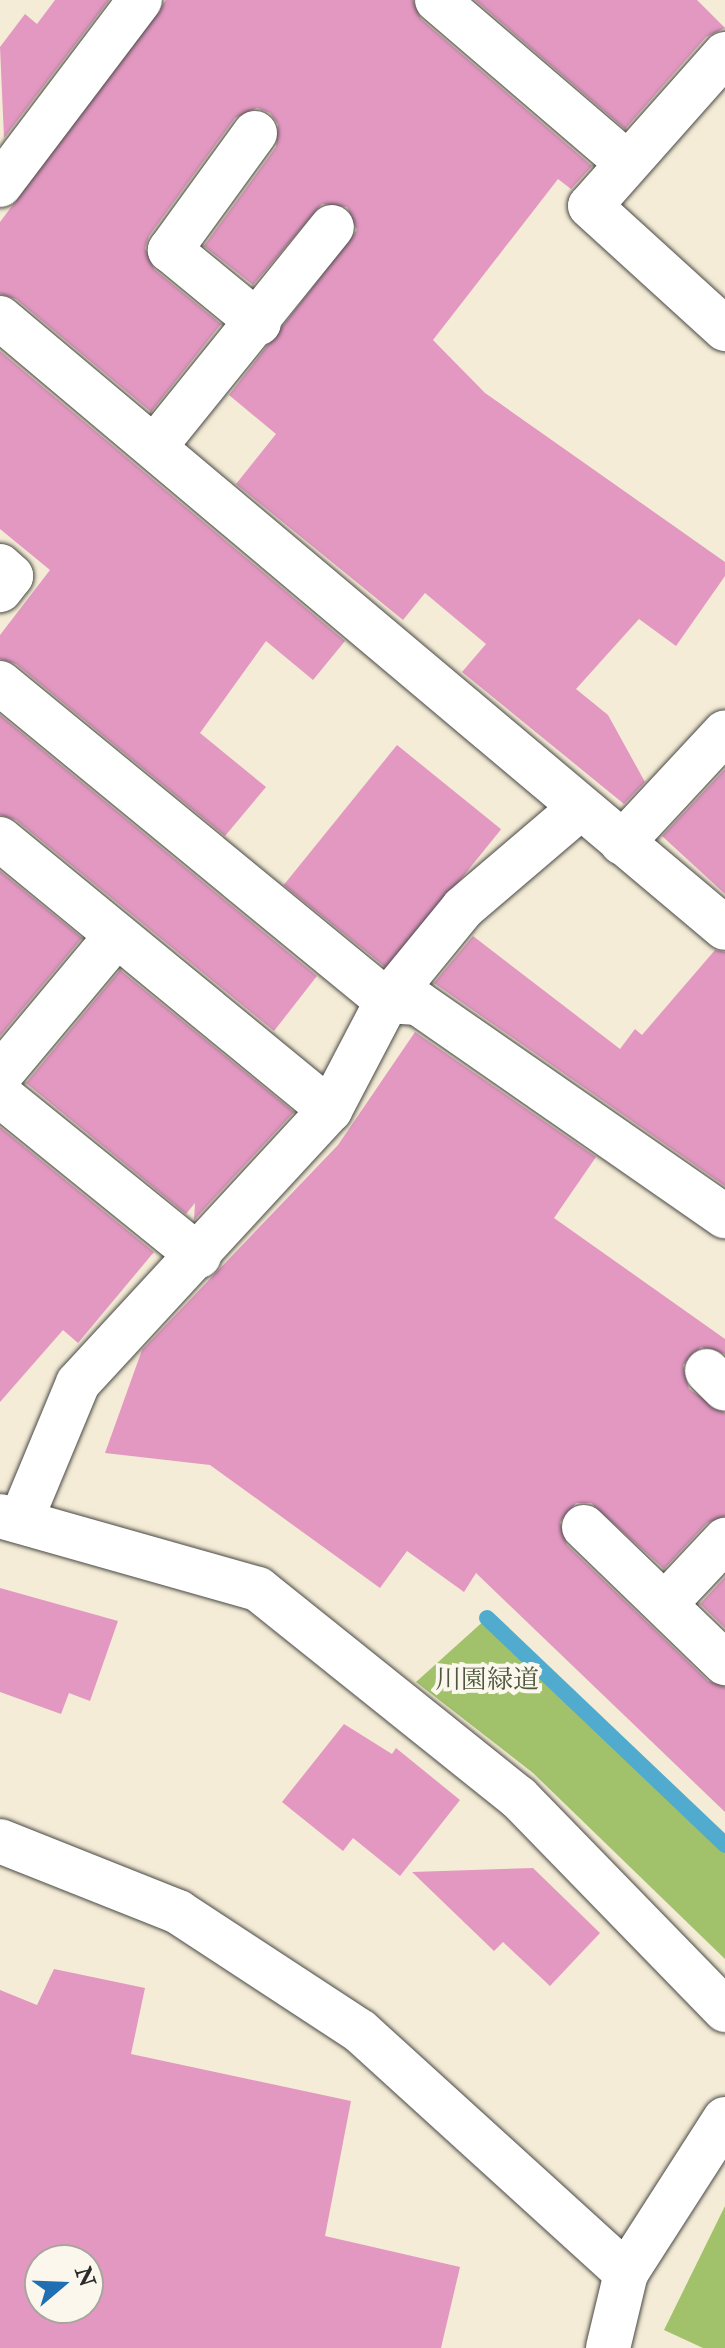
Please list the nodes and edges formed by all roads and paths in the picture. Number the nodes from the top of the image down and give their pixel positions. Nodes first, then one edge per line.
1 (140, 0) edge
2 (437, 0) edge
3 (719, 77) edge
4 (255, 133) dead end
5 (626, 162) junction
6 (0, 185) edge
7 (332, 227) dead end
8 (0, 318) edge
9 (259, 323) junction
10 (725, 329) edge
11 (156, 445) junction
12 (0, 566) edge
13 (0, 590) edge
14 (0, 683) edge
15 (725, 732) edge
16 (580, 808) junction
17 (0, 839) edge
18 (622, 843) junction
19 (725, 928) edge
20 (117, 935) junction
21 (387, 1001) junction
22 (0, 1075) edge
23 (0, 1095) edge
24 (330, 1110) junction
25 (725, 1216) edge
26 (199, 1256) junction
27 (10, 1518) edge
28 (584, 1527) dead end
29 (725, 1540) edge
30 (665, 1604) junction
31 (725, 1663) edge
32 (0, 1841) edge
33 (725, 2010) edge
34 (725, 2119) edge
35 (626, 2273) junction
36 (608, 2348) edge

1 - 6 street
2 - 5 street
3 - 5 street
4 - 9 street
5 - 10 street
7 - 9 street
8 - 11 street
9 - 11 street
11 - 16 street
12 - 13 street
14 - 21 street
15 - 18 street
16 - 18 street
16 - 21 street
17 - 20 street
18 - 19 street
20 - 22 street
20 - 24 street
21 - 24 street
21 - 25 street
23 - 26 street
24 - 26 street
26 - 27 street
27 - 33 street
28 - 30 street
29 - 30 street
30 - 31 street
32 - 35 street
34 - 35 street
35 - 36 street

